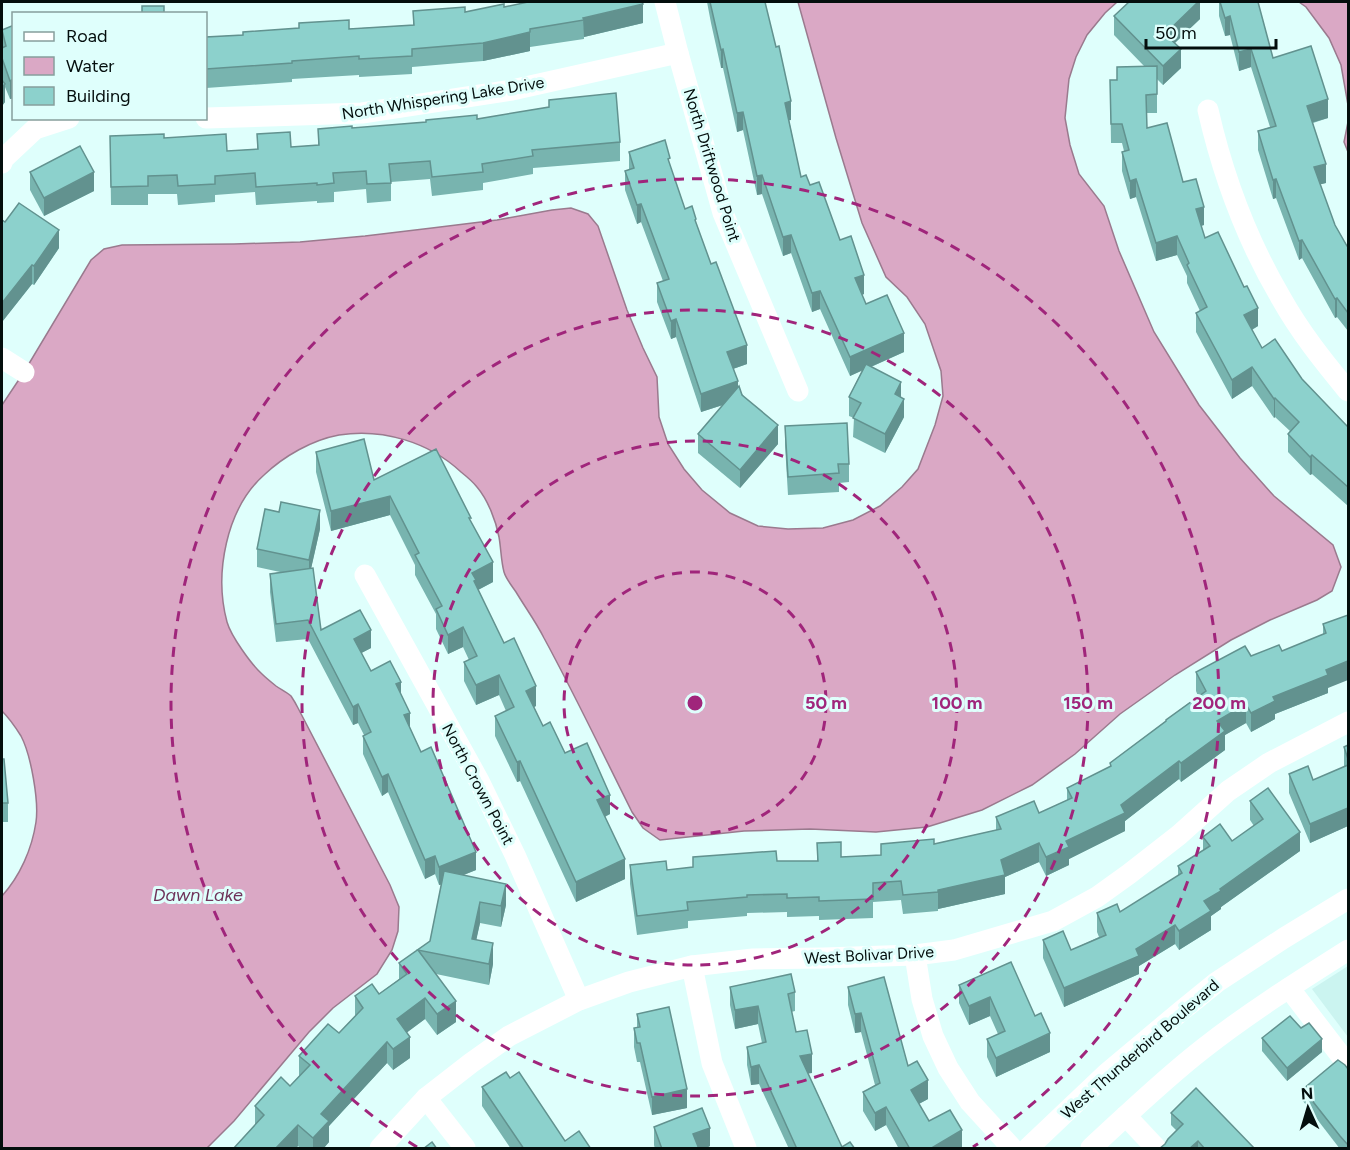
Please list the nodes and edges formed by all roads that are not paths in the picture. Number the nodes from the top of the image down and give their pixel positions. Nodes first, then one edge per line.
1 (665, 2) edge
2 (678, 53) junction
3 (1208, 110) dead end
4 (207, 118) edge
5 (63, 120) edge
6 (2, 163) edge
7 (2, 357) edge
8 (24, 372) dead end
9 (798, 391) dead end
10 (1348, 391) edge
11 (365, 575) dead end
12 (1348, 722) edge
13 (1348, 899) edge
14 (1348, 950) edge
15 (915, 955) junction
16 (692, 966) junction
17 (1289, 988) junction
18 (579, 1000) junction
19 (1348, 1065) edge
20 (426, 1098) junction
21 (1126, 1116) junction
22 (380, 1149) edge
23 (465, 1149) edge
24 (746, 1149) edge
25 (1012, 1149) edge
26 (1028, 1149) edge
27 (1091, 1149) edge
28 (1156, 1149) edge

1 - 2 street, North Driftwood Point
2 - 4 street, North Whispering Lake Drive
2 - 9 street, North Driftwood Point
3 - 10 street
5 - 6 street
7 - 8 street
11 - 18 street, North Crown Point
12 - 15 street, West Bolivar Drive
13 - 26 street, West Thunderbird Boulevard
14 - 17 street
15 - 16 street, West Bolivar Drive
15 - 25 street
16 - 18 street, West Bolivar Drive
16 - 24 street
17 - 19 street
17 - 21 street
18 - 20 street, West Bolivar Drive
20 - 22 street, West Bolivar Drive
20 - 23 street
21 - 27 street
21 - 28 street

